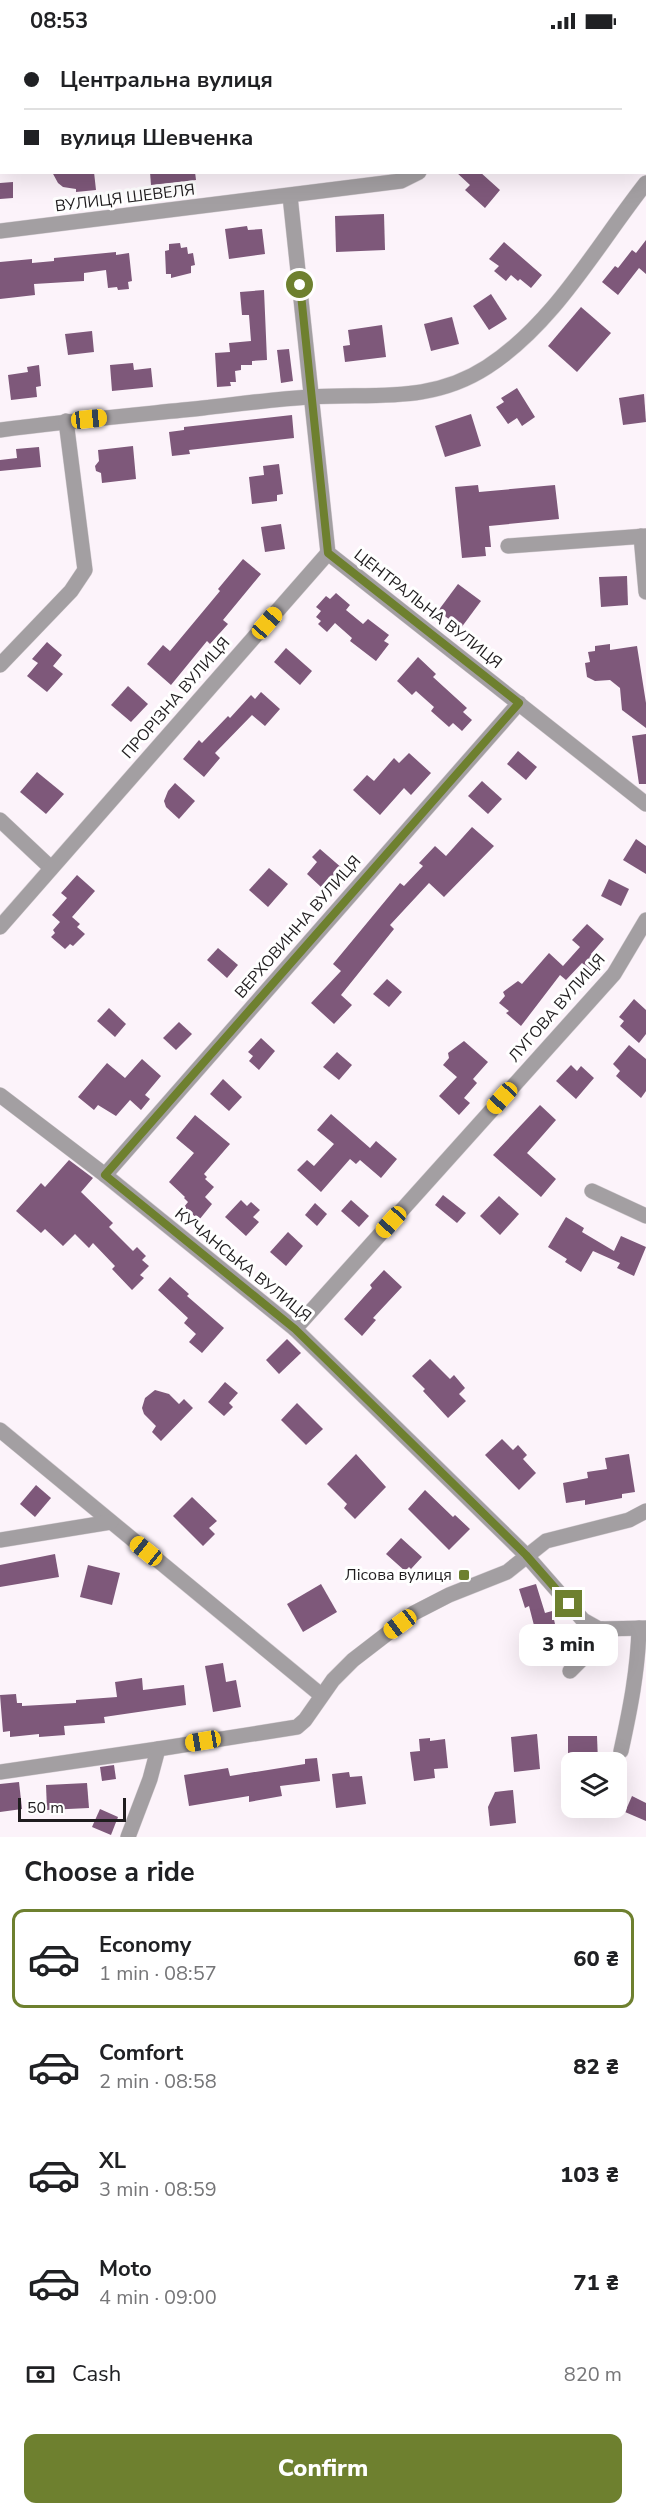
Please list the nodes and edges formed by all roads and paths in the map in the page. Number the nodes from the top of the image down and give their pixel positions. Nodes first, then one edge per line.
1 (416, 174) edge
2 (646, 183) edge
3 (290, 196) junction
4 (0, 231) edge
5 (312, 397) junction
6 (66, 422) junction
7 (0, 429) edge
8 (643, 536) edge
9 (508, 546) dead end
10 (328, 553) junction
11 (646, 592) edge
12 (0, 665) edge
13 (519, 703) junction
14 (646, 804) edge
15 (0, 820) edge
16 (51, 868) junction
17 (646, 921) edge
18 (0, 927) edge
19 (0, 1095) edge
20 (105, 1175) junction
21 (592, 1191) dead end
22 (646, 1216) edge
23 (295, 1329) junction
24 (0, 1430) edge
25 (646, 1511) edge
26 (111, 1522) junction
27 (0, 1540) edge
28 (526, 1555) junction
29 (643, 1628) edge
30 (602, 1629) junction
31 (570, 1671) dead end
32 (321, 1695) junction
33 (158, 1749) junction
34 (621, 1751) dead end
35 (0, 1772) edge
36 (128, 1837) edge

1 - 3 street, ВУЛИЦЯ ШЕВЕЛЯ
2 - 5 street
3 - 4 street, ВУЛИЦЯ ШЕВЕЛЯ
3 - 5 street, ЦЕНТРАЛЬНА ВУЛИЦЯ
5 - 6 street
5 - 10 street, ЦЕНТРАЛЬНА ВУЛИЦЯ
6 - 7 street
6 - 12 street
8 - 9 street
8 - 11 street
10 - 13 street, ЦЕНТРАЛЬНА ВУЛИЦЯ
10 - 16 street, ПРОРІЗНА ВУЛИЦЯ
13 - 14 street, ЦЕНТРАЛЬНА ВУЛИЦЯ
13 - 20 street, ВЕРХОВИННА ВУЛИЦЯ
15 - 16 street
16 - 18 street, ПРОРІЗНА ВУЛИЦЯ
17 - 23 street, ЛУГОВА ВУЛИЦЯ
19 - 20 street, КУЧАНСЬКА ВУЛИЦЯ
20 - 23 street, КУЧАНСЬКА ВУЛИЦЯ
21 - 22 street
23 - 28 street, КУЧАНСЬКА ВУЛИЦЯ
24 - 26 street
25 - 28 street
26 - 27 street
26 - 32 street
28 - 30 street, КУЧАНСЬКА ВУЛИЦЯ
28 - 32 street
29 - 30 street
29 - 34 street
30 - 31 street
32 - 33 street
33 - 35 street
33 - 36 street

